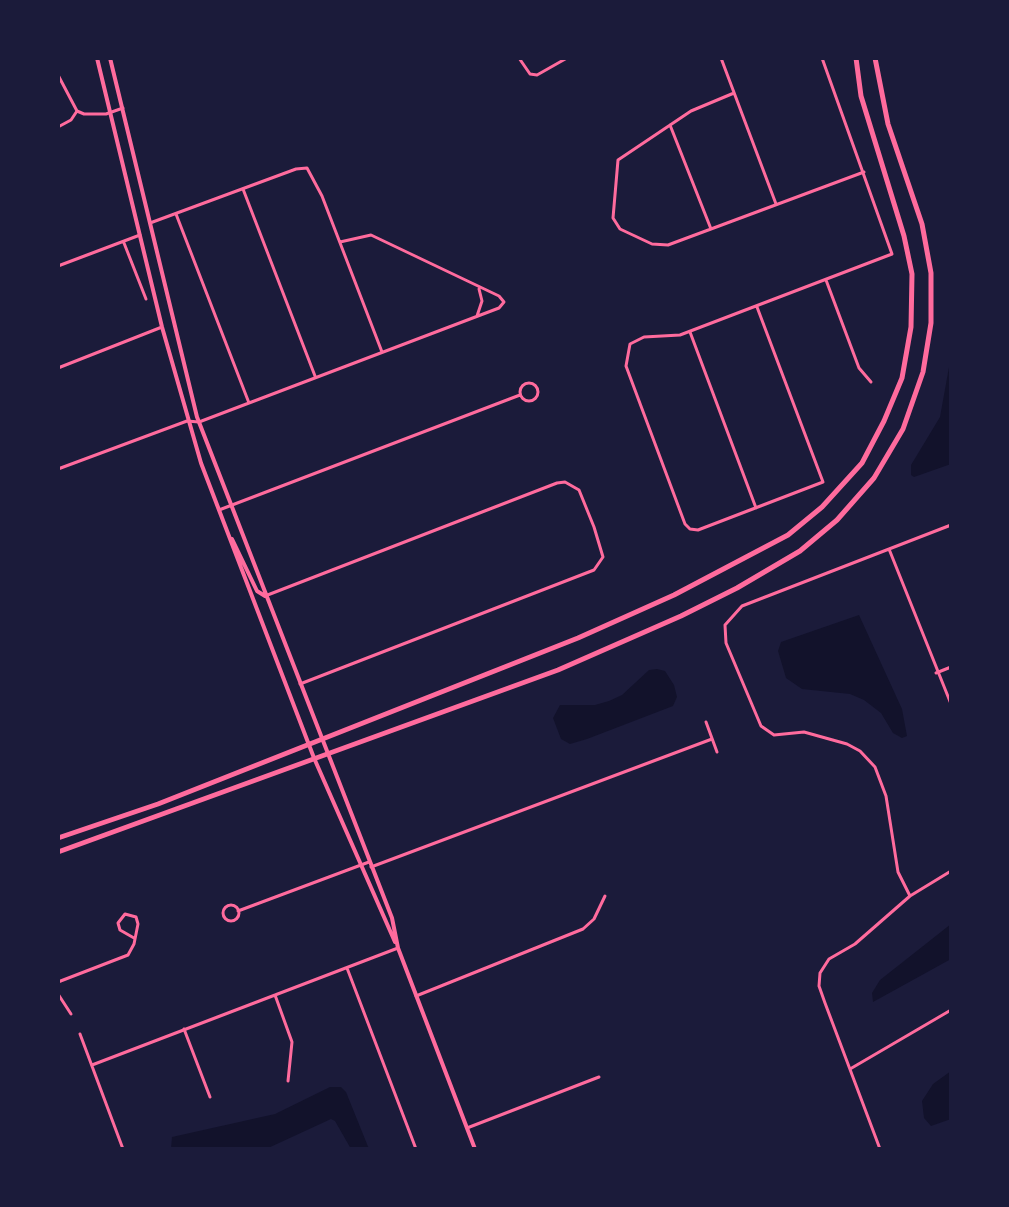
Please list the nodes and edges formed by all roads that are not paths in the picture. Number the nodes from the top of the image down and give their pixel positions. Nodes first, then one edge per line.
1 (97, 58) edge
2 (110, 58) edge
3 (519, 58) edge
4 (567, 58) edge
5 (721, 58) edge
6 (822, 58) edge
7 (856, 58) edge
8 (875, 58) edge
9 (58, 75) edge
10 (734, 93) junction
11 (124, 108) junction
12 (77, 111) junction
13 (111, 112) junction
14 (670, 125) junction
15 (58, 127) edge
16 (865, 171) junction
17 (243, 189) junction
18 (776, 204) junction
19 (176, 214) junction
20 (150, 223) junction
21 (711, 229) junction
22 (140, 235) junction
23 (124, 241) junction
24 (340, 242) junction
25 (58, 266) edge
26 (826, 280) junction
27 (477, 286) junction
28 (146, 299) dead end
29 (757, 307) junction
30 (477, 316) junction
31 (162, 327) junction
32 (690, 332) junction
33 (382, 352) junction
34 (58, 368) edge
35 (315, 378) junction
36 (871, 382) dead end
37 (520, 395) junction
38 (249, 403) junction
39 (187, 421) junction
40 (199, 422) junction
41 (58, 469) edge
42 (58, 478) edge
43 (231, 506) junction
44 (756, 508) junction
45 (219, 510) junction
46 (951, 525) edge
47 (228, 534) junction
48 (889, 549) junction
49 (265, 596) junction
50 (951, 667) edge
51 (936, 673) junction
52 (299, 684) junction
53 (951, 704) edge
54 (706, 722) dead end
55 (320, 739) junction
56 (712, 739) junction
57 (309, 744) junction
58 (717, 752) dead end
59 (326, 754) junction
60 (314, 758) junction
61 (58, 838) edge
62 (58, 852) edge
63 (370, 864) junction
64 (361, 865) junction
65 (951, 871) edge
66 (605, 896) dead end
67 (910, 896) junction
68 (238, 911) dead end
69 (134, 938) junction
70 (398, 948) junction
71 (347, 968) junction
72 (58, 982) edge
73 (58, 994) edge
74 (275, 995) junction
75 (416, 996) junction
76 (951, 1010) edge
77 (71, 1014) dead end
78 (184, 1029) junction
79 (80, 1034) dead end
80 (92, 1065) junction
81 (850, 1069) junction
82 (599, 1077) dead end
83 (288, 1081) dead end
84 (210, 1097) dead end
85 (467, 1128) junction
86 (123, 1149) edge
87 (416, 1149) edge
88 (475, 1149) edge
89 (880, 1149) edge

1 - 13 street
2 - 11 street
3 - 4 street
5 - 10 street
6 - 16 street
7 - 55 main road
8 - 59 main road
9 - 12 street
10 - 14 street
10 - 18 street
11 - 13 street
11 - 20 street
12 - 13 street
12 - 15 street
13 - 22 street
14 - 21 street
14 - 21 street
16 - 18 street
16 - 26 street
17 - 19 street
17 - 24 street
17 - 35 street
18 - 21 street
19 - 20 street
19 - 38 street
20 - 40 street
22 - 23 street
22 - 31 street
23 - 25 street
23 - 28 street
24 - 27 street
24 - 33 street
26 - 29 street
26 - 36 street
27 - 30 street
27 - 30 street
29 - 32 street
29 - 44 street
30 - 33 street
31 - 34 street
31 - 39 street
32 - 44 street
32 - 44 street
33 - 35 street
35 - 38 street
37 - 37 street
37 - 43 street
38 - 40 street
39 - 40 street
39 - 41 street
39 - 45 street
40 - 43 street
41 - 42 street
43 - 45 street
43 - 49 street
45 - 47 street
46 - 48 street
47 - 49 street
47 - 57 street
48 - 51 street
48 - 67 street
49 - 52 street
49 - 52 street
50 - 51 street
51 - 53 street
52 - 55 street
54 - 56 street
55 - 57 main road
55 - 59 street
56 - 58 street
56 - 63 street
57 - 60 street
57 - 61 main road
59 - 60 main road
59 - 63 street
60 - 62 main road
60 - 64 street
63 - 64 street
63 - 70 street
64 - 68 street
64 - 70 street
65 - 67 street
66 - 75 street
67 - 81 street
69 - 69 street
69 - 72 street
70 - 71 street
70 - 75 street
71 - 74 street
71 - 87 street
73 - 77 street
74 - 78 street
74 - 83 street
75 - 85 street
76 - 81 street
78 - 80 street
78 - 84 street
79 - 80 street
80 - 86 street
81 - 89 street
82 - 85 street
85 - 88 street

